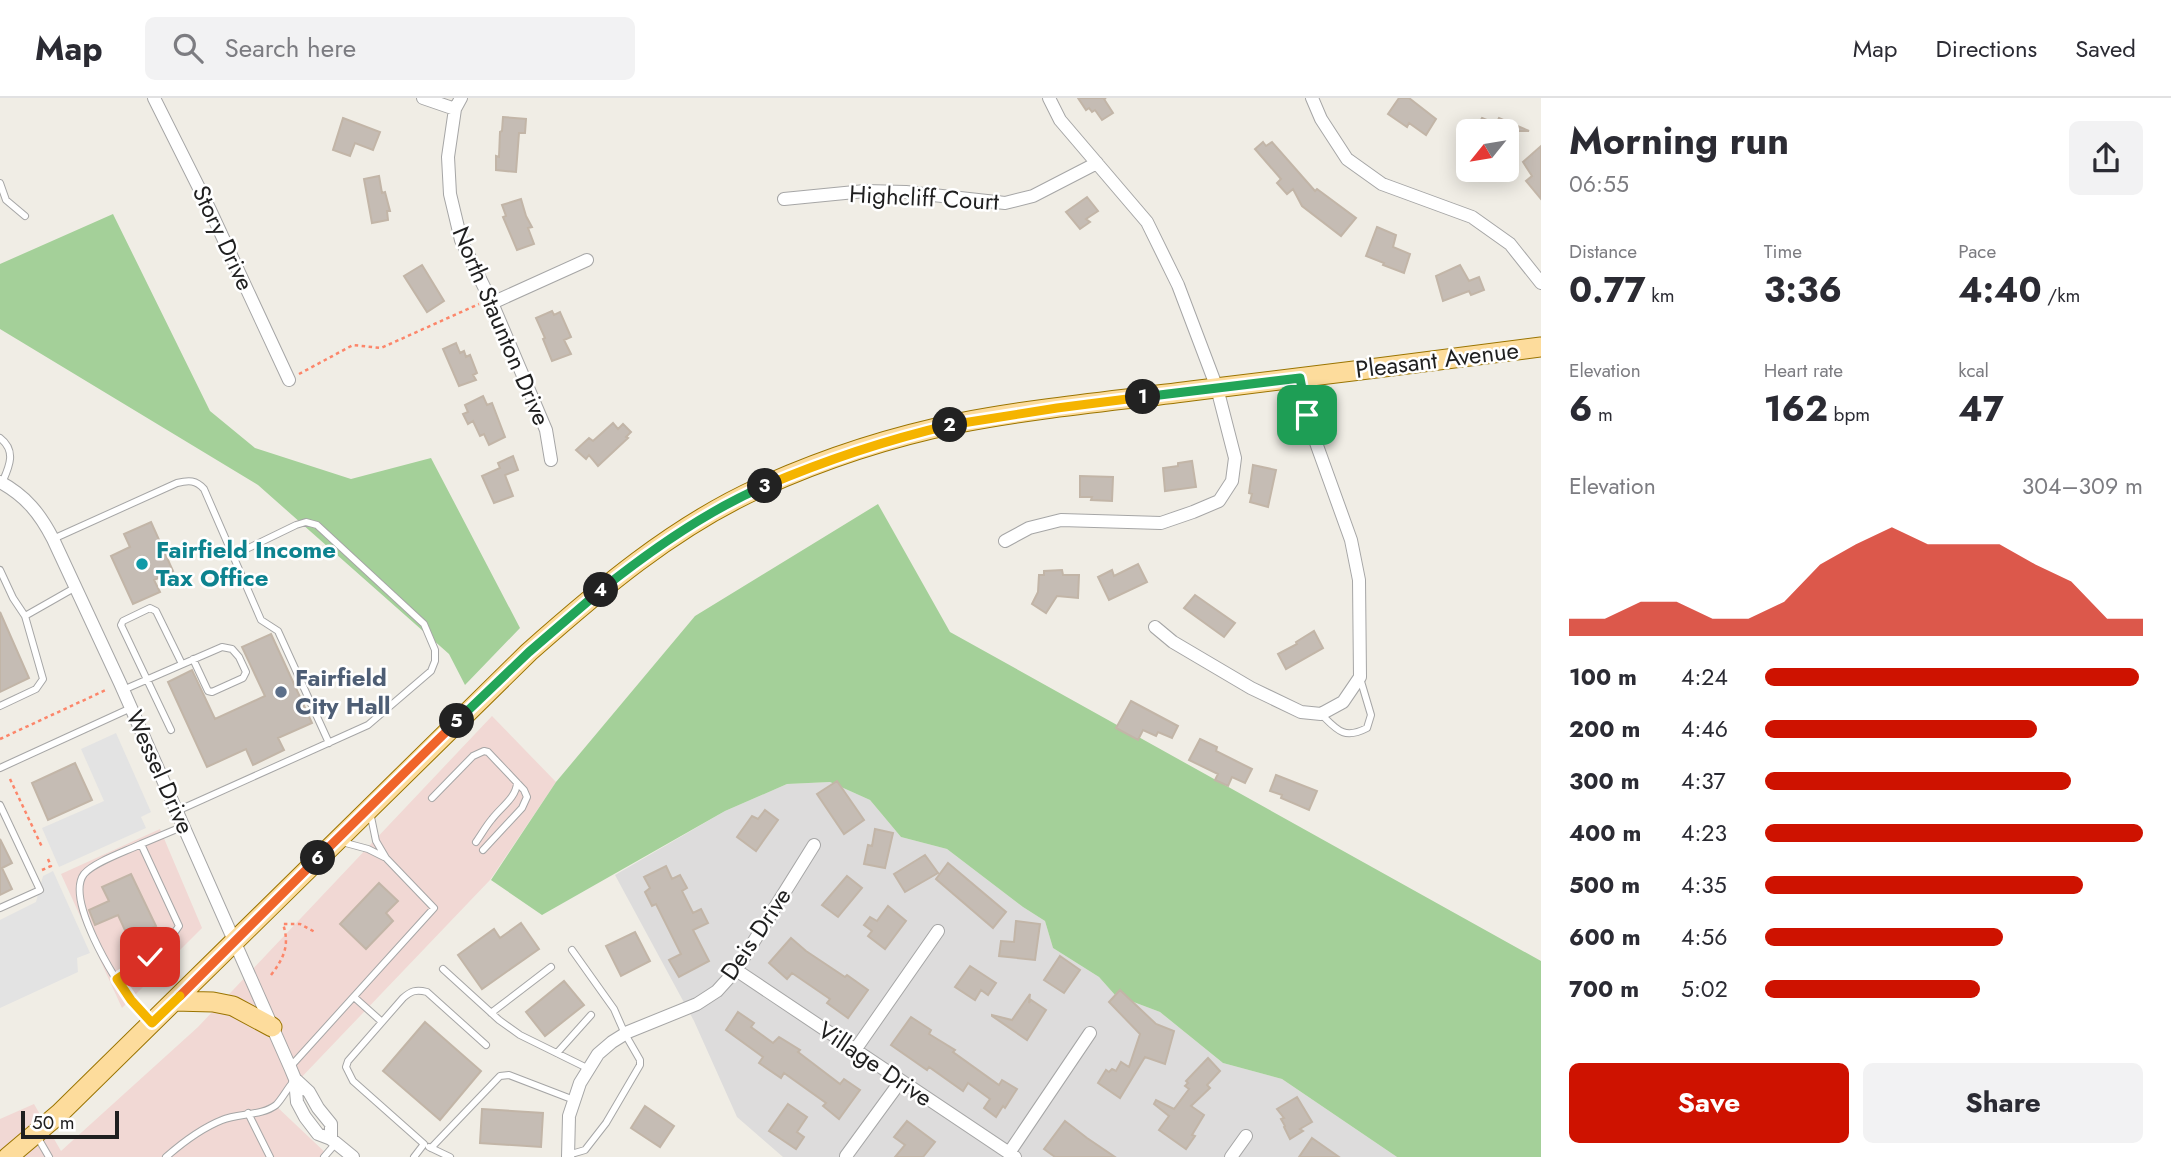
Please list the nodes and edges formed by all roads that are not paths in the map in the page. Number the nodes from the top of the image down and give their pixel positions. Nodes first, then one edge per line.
1 (154, 98) edge
2 (423, 98) edge
3 (1049, 98) edge
4 (1312, 98) edge
5 (458, 104) edge
6 (1097, 163) junction
7 (0, 183) edge
8 (784, 199) dead end
9 (25, 216) dead end
10 (587, 260) dead end
11 (1541, 283) edge
12 (492, 303) junction
13 (1541, 347) edge
14 (1300, 378) junction
15 (289, 380) road end
16 (1217, 388) junction
17 (0, 438) edge
18 (551, 460) dead end
19 (1, 483) edge
20 (53, 539) junction
21 (1005, 541) dead end
22 (234, 555) junction
23 (0, 570) edge
24 (76, 587) junction
25 (25, 616) junction
26 (1155, 627) dead end
27 (193, 659) junction
28 (182, 664) junction
29 (1360, 677) junction
30 (147, 680) junction
31 (122, 687) junction
32 (0, 706) edge
33 (131, 708) junction
34 (1321, 714) junction
35 (171, 730) dead end
36 (329, 743) junction
37 (0, 768) edge
38 (517, 783) junction
39 (432, 798) dead end
40 (0, 806) edge
41 (369, 807) junction
42 (177, 811) junction
43 (184, 826) junction
44 (335, 841) junction
45 (476, 842) dead end
46 (141, 844) junction
47 (814, 845) dead end
48 (483, 850) dead end
49 (386, 858) junction
50 (0, 908) edge
51 (938, 931) dead end
52 (235, 941) junction
53 (572, 950) dead end
54 (551, 967) dead end
55 (443, 969) dead end
56 (736, 970) junction
57 (117, 979) junction
58 (354, 997) junction
59 (174, 1001) junction
60 (491, 1013) junction
61 (591, 1015) dead end
62 (382, 1022) junction
63 (152, 1023) junction
64 (272, 1027) junction
65 (1090, 1033) dead end
66 (625, 1034) junction
67 (486, 1045) dead end
68 (855, 1050) junction
69 (557, 1053) junction
70 (589, 1069) junction
71 (292, 1073) junction
72 (901, 1082) junction
73 (575, 1100) junction
74 (248, 1113) junction
75 (36, 1134) junction
76 (1246, 1136) dead end
77 (334, 1141) junction
78 (427, 1146) junction
79 (1012, 1155) edge
80 (568, 1156) edge
81 (846, 1156) edge
82 (8, 1157) edge
83 (49, 1157) edge
84 (166, 1157) edge
85 (270, 1157) edge
86 (324, 1157) edge
87 (353, 1157) edge
88 (414, 1157) edge
89 (450, 1157) edge
90 (1231, 1157) edge

1 - 15 street, Story Drive
2 - 5 street
3 - 6 street
4 - 11 street
5 - 12 street, North Staunton Drive
6 - 8 street, Highcliff Court
6 - 16 street
7 - 9 lane
10 - 12 street
12 - 18 street, North Staunton Drive
13 - 14 main road, Pleasant Avenue
14 - 16 main road, Pleasant Avenue
14 - 29 street
16 - 21 street
16 - 41 main road, Pleasant Avenue
17 - 19 lane
19 - 20 street, Wessel Drive
20 - 22 lane
20 - 24 street, Wessel Drive
22 - 36 lane
22 - 36 lane
23 - 25 lane
24 - 25 lane
24 - 31 street, Wessel Drive
25 - 32 lane
26 - 34 street
27 - 27 lane
27 - 28 lane
28 - 30 lane
28 - 30 lane
29 - 34 street
29 - 34 lane
30 - 31 lane
30 - 35 lane
31 - 33 street, Wessel Drive
33 - 37 lane
33 - 42 street, Wessel Drive
36 - 42 lane
38 - 39 lane
38 - 45 lane
38 - 48 lane
40 - 50 lane
41 - 44 main road, Pleasant Avenue
41 - 49 lane
42 - 43 street, Wessel Drive
43 - 46 lane
43 - 52 street, Wessel Drive
44 - 49 lane
44 - 52 main road, Pleasant Avenue
46 - 57 lane
46 - 57 lane
47 - 56 street, Deis Drive
49 - 58 lane
51 - 68 street
52 - 59 main road, Pleasant Avenue
52 - 64 street, Wessel Drive
53 - 66 lane
54 - 60 lane
55 - 60 lane
56 - 66 street, Deis Drive
56 - 68 street, Village Drive
57 - 63 lane
58 - 62 lane
58 - 71 lane
59 - 63 main road, Pleasant Avenue
59 - 64 main road
60 - 69 lane
61 - 69 lane
62 - 67 lane
62 - 78 lane
63 - 75 main road, Pleasant Avenue
64 - 71 street, Wessel Drive
65 - 79 street
66 - 70 street, Deis Drive
66 - 80 lane
68 - 72 street, Village Drive
69 - 70 lane
70 - 73 street, Deis Drive
71 - 74 lane
71 - 77 street, Wessel Drive
72 - 79 street, Village Drive
72 - 81 street
73 - 78 lane
73 - 80 street, Deis Drive
74 - 84 lane
74 - 85 lane
75 - 82 main road, Pleasant Avenue
75 - 83 lane
76 - 90 street
77 - 86 lane
77 - 87 street, Wessel Drive
78 - 88 lane
78 - 89 lane

